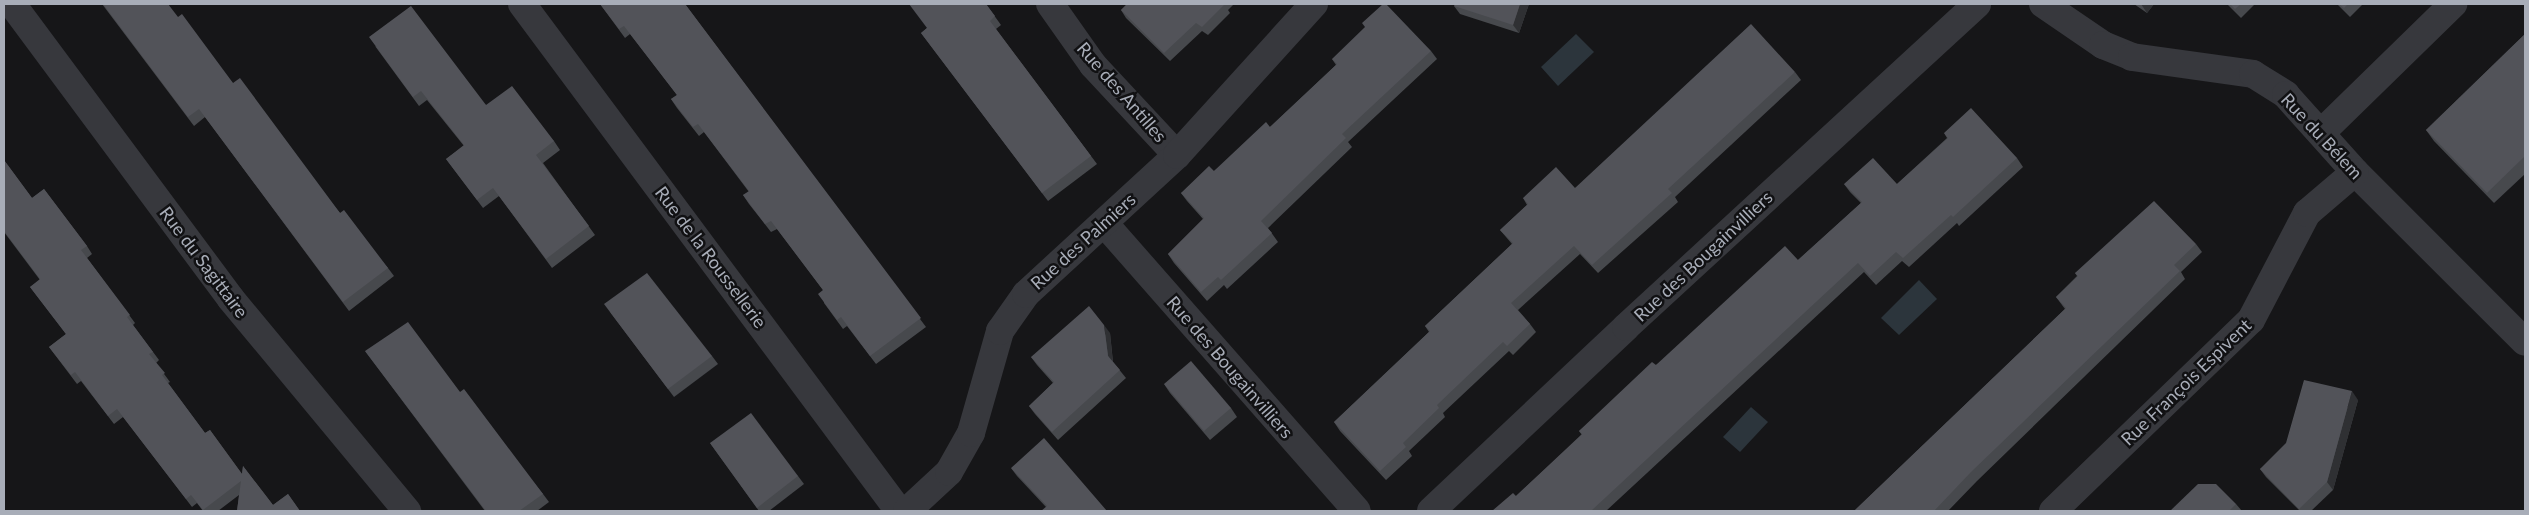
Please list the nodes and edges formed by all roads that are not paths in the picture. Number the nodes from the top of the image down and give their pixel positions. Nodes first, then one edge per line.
1 (12, 4) edge
2 (522, 4) edge
3 (1050, 4) edge
4 (1314, 4) edge
5 (1977, 4) edge
6 (2043, 4) edge
7 (2453, 4) edge
8 (2321, 133) junction
9 (1177, 155) junction
10 (2355, 172) junction
11 (1104, 223) junction
12 (2525, 342) edge
13 (406, 511) edge
14 (900, 511) edge
15 (907, 511) edge
16 (1357, 511) edge
17 (1431, 511) edge
18 (2053, 511) edge

1 - 13 street, Rue du Sagittaire
2 - 14 street, Rue de la Roussellerie
3 - 9 street, Rue des Antilles
4 - 9 street, Rue des Palmiers
5 - 17 street, Rue des Bougainvilliers
6 - 8 street, Rue du Bélem
7 - 8 street
8 - 10 street, Rue du Bélem
9 - 11 street, Rue des Palmiers
10 - 12 street, Rue du Bélem
10 - 18 street, Rue François Espivent
11 - 15 street, Rue des Palmiers
11 - 16 street, Rue des Bougainvilliers

